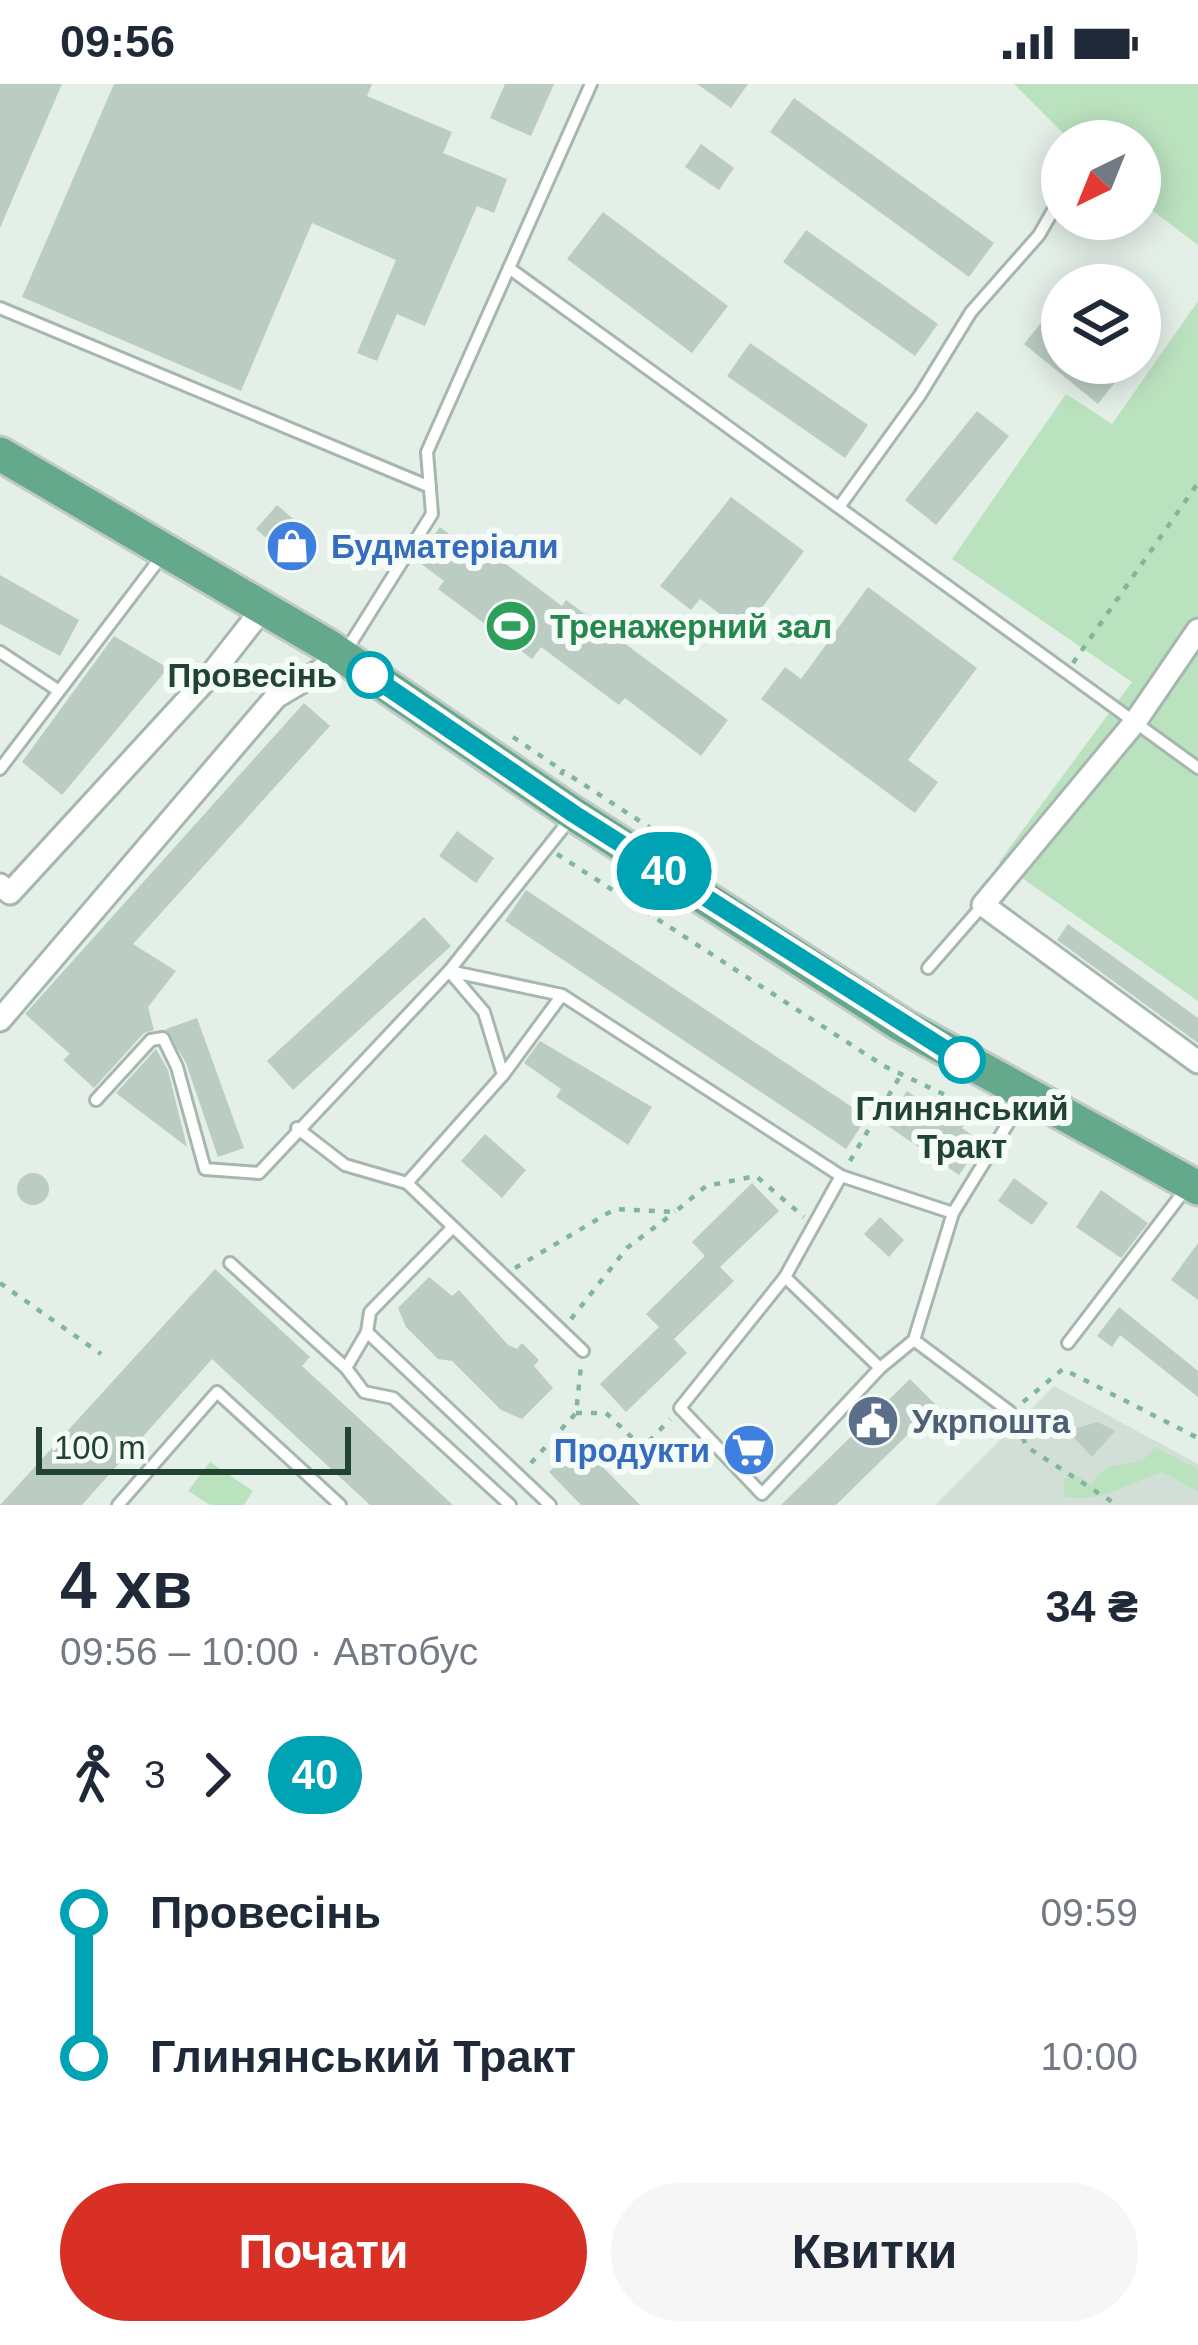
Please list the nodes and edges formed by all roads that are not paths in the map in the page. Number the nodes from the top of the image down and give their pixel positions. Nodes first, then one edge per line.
1 (591, 84) edge
2 (1041, 232) edge
3 (509, 268) junction
4 (0, 308) edge
5 (0, 454) edge
6 (430, 487) junction
7 (838, 507) junction
8 (167, 550) junction
9 (264, 608) junction
10 (1198, 630) edge
11 (335, 651) junction
12 (0, 652) edge
13 (56, 689) junction
14 (1135, 722) junction
15 (0, 737) edge
16 (13, 745) junction
17 (1198, 768) edge
18 (0, 769) edge
19 (587, 804) junction
20 (5, 889) edge
21 (983, 905) junction
22 (928, 968) dead end
23 (449, 971) junction
24 (562, 995) junction
25 (0, 1020) edge
26 (1198, 1062) edge
27 (503, 1075) junction
28 (1025, 1096) junction
29 (95, 1100) dead end
30 (297, 1128) junction
31 (841, 1176) junction
32 (407, 1184) junction
33 (1194, 1186) edge
34 (953, 1214) junction
35 (452, 1228) junction
36 (230, 1264) dead end
37 (785, 1277) junction
38 (367, 1332) junction
39 (914, 1340) junction
40 (1068, 1343) dead end
41 (583, 1352) road end
42 (346, 1368) junction
43 (880, 1368) junction
44 (1010, 1412) road end
45 (118, 1505) edge
46 (340, 1505) edge
47 (510, 1505) edge
48 (550, 1505) edge

1 - 3 lane
2 - 7 lane
3 - 6 lane
3 - 7 lane
4 - 6 lane
5 - 8 main road
6 - 11 lane
7 - 14 lane
8 - 9 main road
8 - 13 lane
9 - 11 main road
9 - 20 street
10 - 14 street
11 - 19 main road
11 - 25 street
12 - 13 lane
13 - 16 lane
14 - 17 lane
14 - 21 street
15 - 16 lane
16 - 18 lane
19 - 23 lane
19 - 28 main road
21 - 22 lane
21 - 26 street
23 - 24 lane
23 - 27 lane
23 - 30 lane
24 - 27 lane
24 - 31 lane
27 - 32 lane
28 - 33 main road
28 - 34 lane
29 - 30 lane
30 - 32 lane
31 - 34 lane
31 - 37 lane
32 - 35 lane
33 - 40 lane
34 - 39 lane
35 - 38 lane
35 - 41 lane
36 - 42 lane
37 - 43 lane
37 - 43 lane
38 - 42 lane
38 - 48 lane
39 - 43 lane
39 - 44 lane
42 - 47 lane
45 - 46 lane

